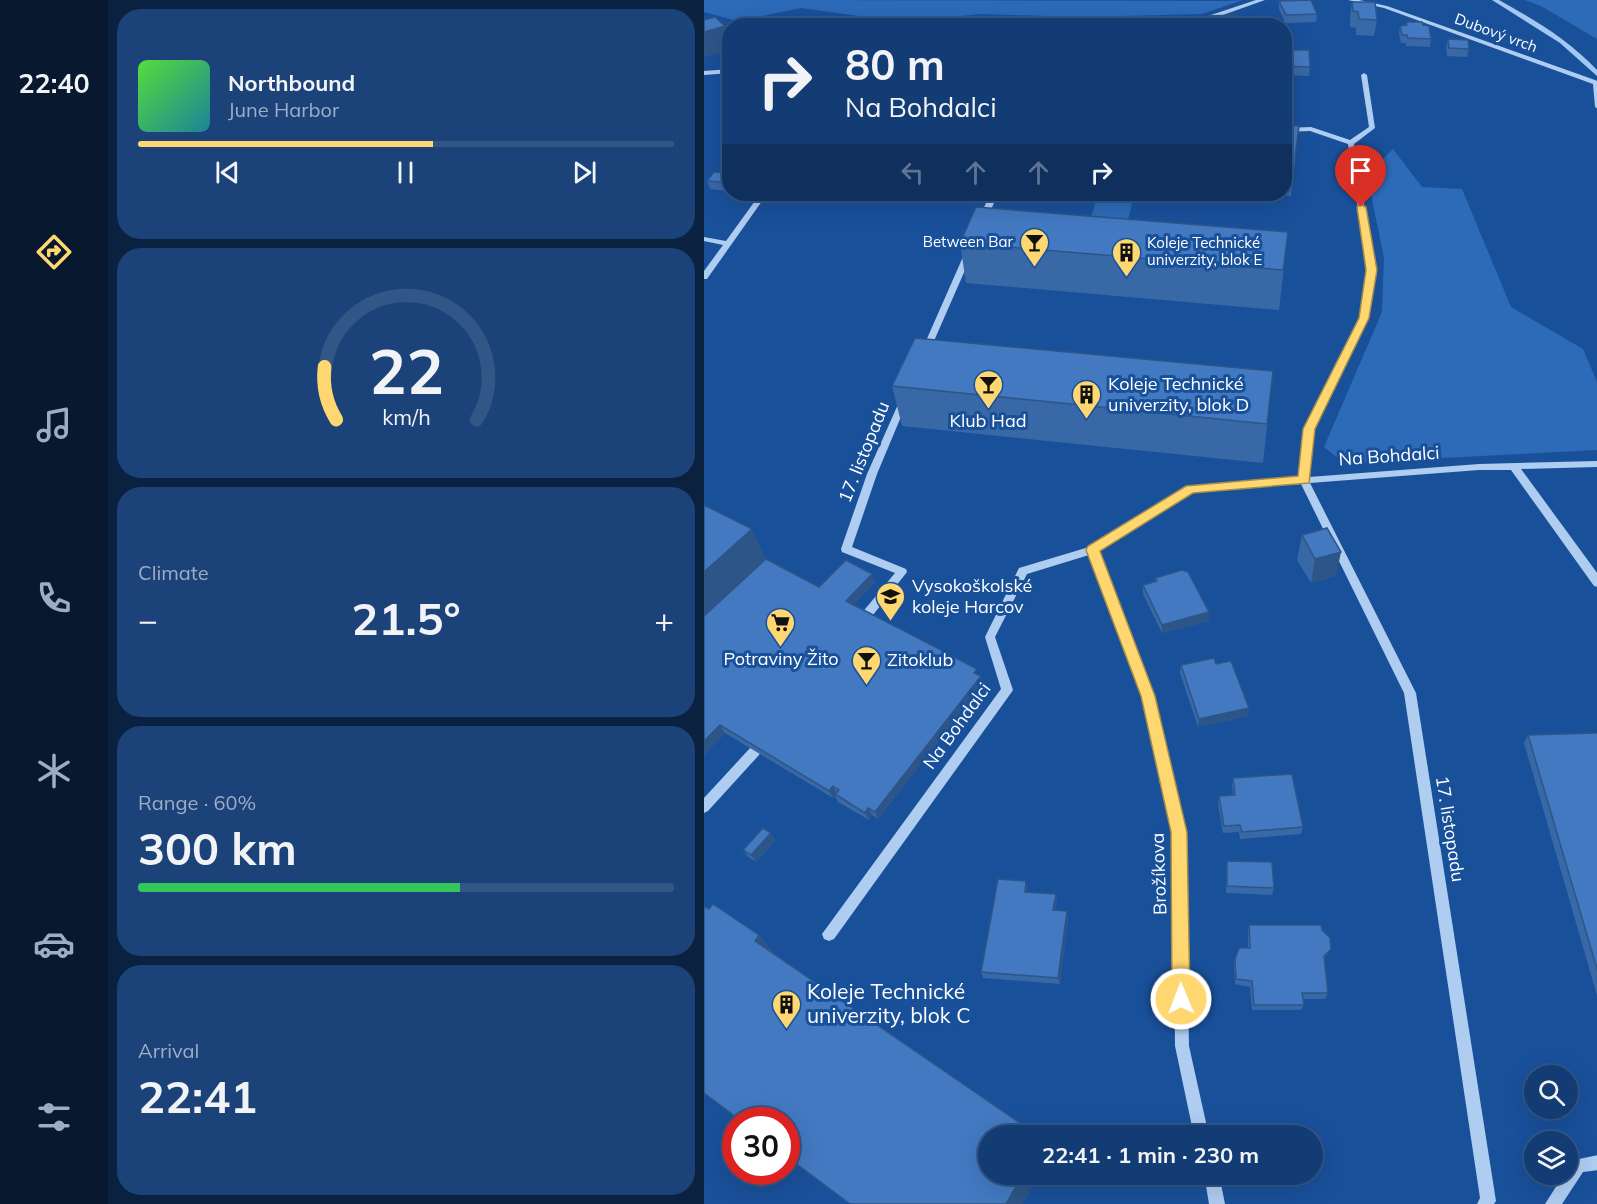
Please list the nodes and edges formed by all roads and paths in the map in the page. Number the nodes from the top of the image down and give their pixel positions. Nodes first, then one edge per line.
1 (1262, 0) edge
2 (1351, 0) edge
3 (1208, 18) edge
4 (722, 72) edge
5 (704, 73) edge
6 (1364, 75) dead end
7 (1597, 83) edge
8 (1598, 107) edge
9 (1292, 130) edge
10 (1351, 143) junction
11 (758, 201) edge
12 (991, 201) edge
13 (980, 226) edge
14 (704, 239) edge
15 (727, 243) junction
16 (970, 247) edge
17 (704, 277) edge
18 (924, 355) edge
19 (910, 387) edge
20 (1598, 464) edge
21 (1514, 467) junction
22 (1304, 480) junction
23 (1092, 550) junction
24 (1598, 583) edge
25 (865, 617) edge
26 (755, 751) edge
27 (704, 807) edge
28 (829, 934) dead end
29 (1200, 1125) edge
30 (1598, 1162) edge
31 (1213, 1185) edge
32 (1217, 1204) edge
33 (1485, 1204) edge
34 (1553, 1204) edge

1 - 3 street
2 - 7 street, Dubový vrch
4 - 5 street
6 - 10 street
7 - 8 street
9 - 10 street
10 - 22 street
11 - 15 street
12 - 13 street
14 - 15 street
15 - 17 street
16 - 18 street
19 - 25 street, 17. listopadu
20 - 21 street, Na Bohdalci
21 - 22 street, Na Bohdalci
21 - 24 street
22 - 23 street, Na Bohdalci
22 - 33 street, 17. listopadu
23 - 28 street, Na Bohdalci
23 - 29 street, Brožíkova
26 - 27 street
30 - 34 street
31 - 32 street

